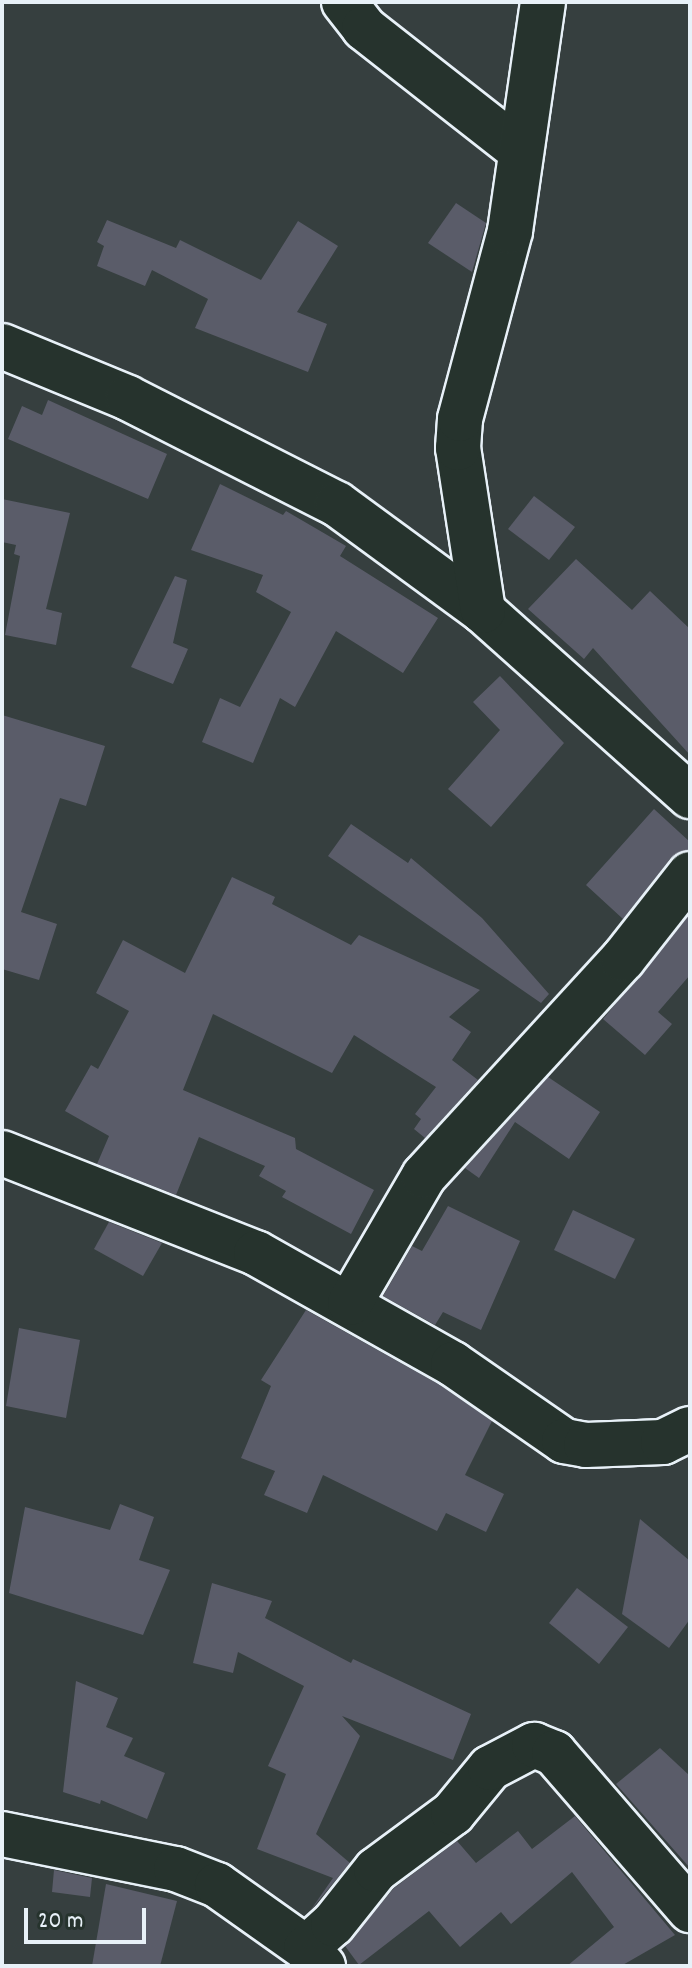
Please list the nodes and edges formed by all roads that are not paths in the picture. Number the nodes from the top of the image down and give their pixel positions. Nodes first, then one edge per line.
1 (344, 2) edge
2 (543, 2) edge
3 (521, 151) junction
4 (2, 346) edge
5 (483, 611) junction
6 (690, 796) edge
7 (690, 874) edge
8 (2, 1153) edge
9 (350, 1303) junction
10 (690, 1429) edge
11 (2, 1834) edge
12 (690, 1910) edge
13 (314, 1957) edge

1 - 3 street
2 - 3 street
3 - 5 street
4 - 5 street
5 - 6 street
7 - 9 street
8 - 9 street
9 - 10 street
11 - 13 street
12 - 13 street

